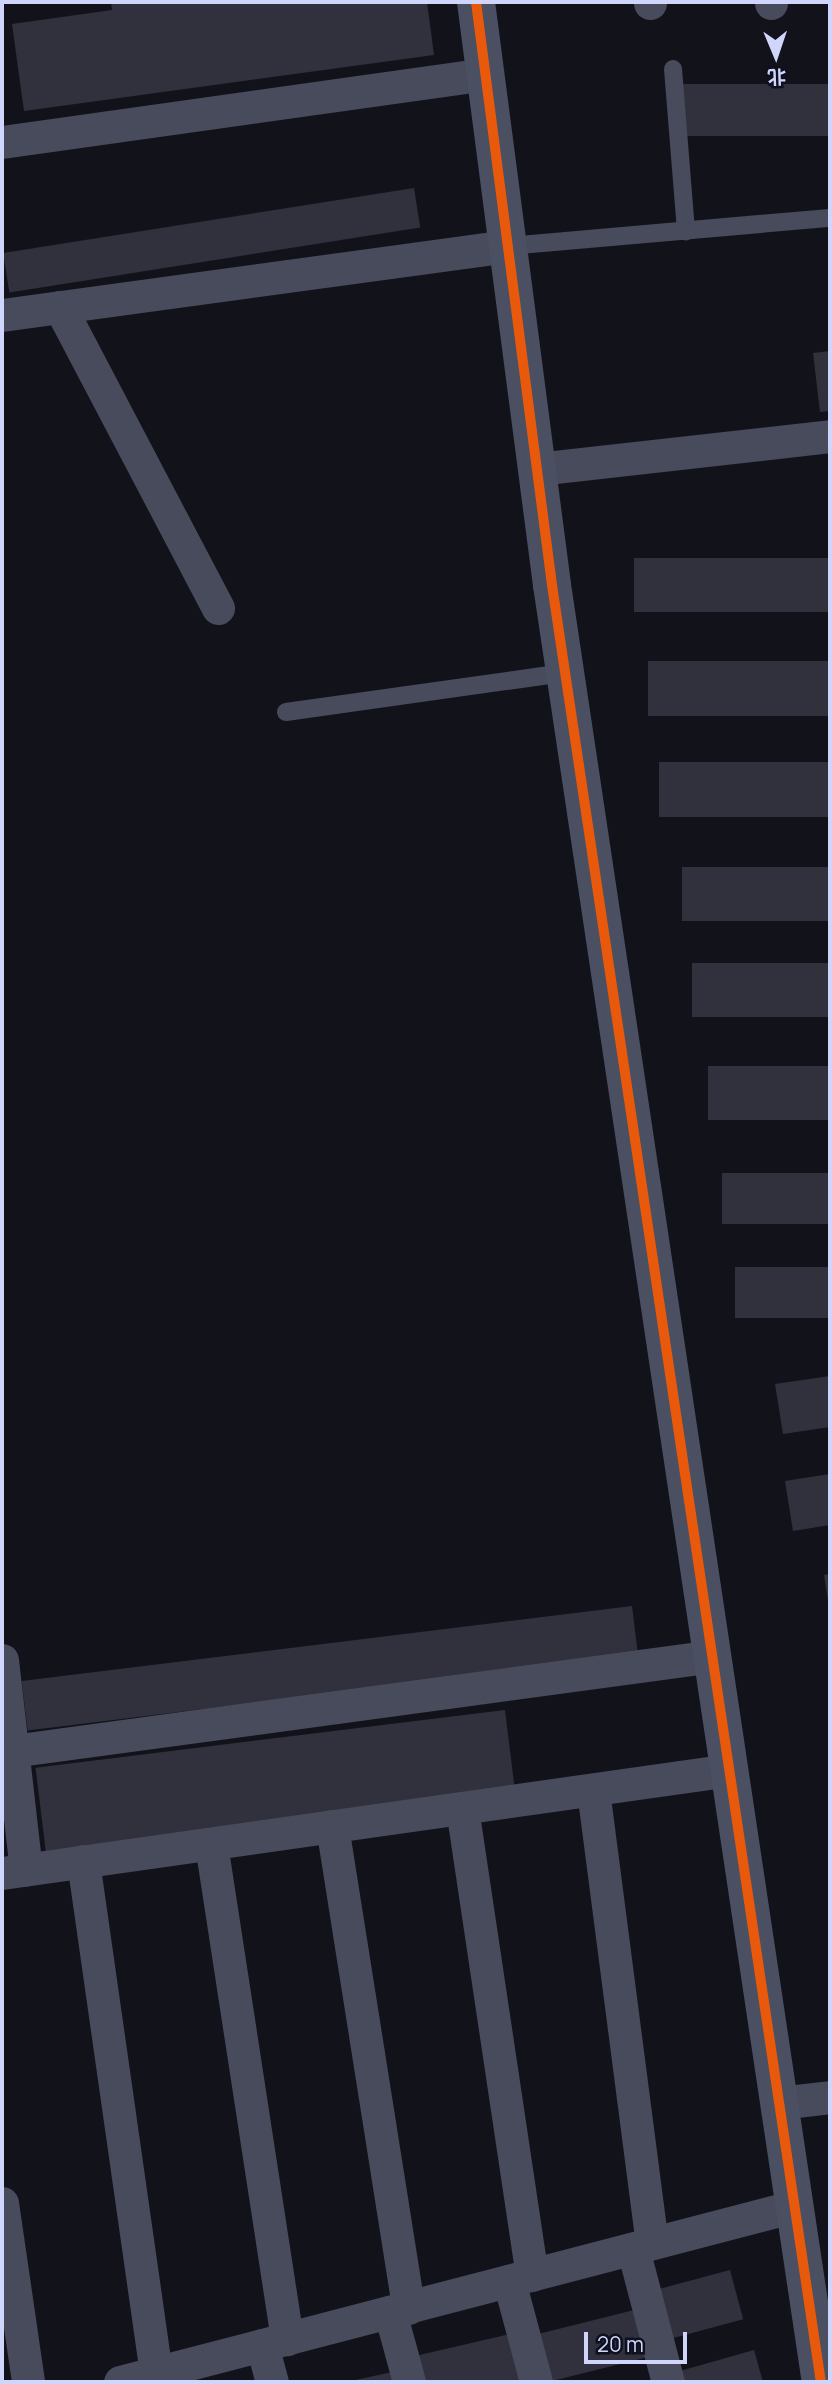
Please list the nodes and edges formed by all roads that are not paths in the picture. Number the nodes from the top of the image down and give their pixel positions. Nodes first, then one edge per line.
1 (475, 2) edge
2 (673, 69) dead end
3 (485, 74) junction
4 (2, 137) edge
5 (830, 218) edge
6 (686, 230) junction
7 (508, 246) junction
8 (61, 307) junction
9 (2, 315) edge
10 (830, 436) edge
11 (537, 469) junction
12 (218, 608) dead end
13 (565, 673) junction
14 (286, 712) dead end
15 (713, 1656) junction
16 (2, 1660) edge
17 (12, 1751) junction
18 (729, 1770) junction
19 (593, 1790) junction
20 (462, 1808) junction
21 (332, 1826) junction
22 (211, 1844) junction
23 (83, 1861) junction
24 (14, 1871) edge
25 (830, 2097) edge
26 (779, 2103) junction
27 (2, 2203) edge
28 (795, 2206) junction
29 (642, 2246) junction
30 (521, 2278) junction
31 (399, 2310) junction
32 (274, 2342) junction
33 (137, 2379) edge
34 (28, 2382) edge
35 (272, 2382) edge
36 (409, 2382) edge
37 (536, 2382) edge
38 (668, 2382) edge
39 (821, 2382) edge

1 - 3 street
2 - 6 lane
3 - 4 street
3 - 7 street
5 - 6 lane
6 - 7 lane
7 - 8 street
7 - 11 street
8 - 9 street
8 - 12 street
10 - 11 street
11 - 13 street
13 - 14 lane
13 - 15 street
15 - 17 street
15 - 18 street
16 - 17 street
17 - 24 street
18 - 19 street
18 - 26 street
19 - 20 street
19 - 29 street
20 - 21 street
20 - 30 street
21 - 22 street
21 - 31 street
22 - 23 street
22 - 32 street
23 - 24 street
23 - 33 street
25 - 26 street
26 - 28 street
27 - 34 street
28 - 29 street
28 - 39 street
29 - 30 street
29 - 38 street
30 - 31 street
30 - 37 street
31 - 32 street
31 - 36 street
32 - 33 street
32 - 35 street

